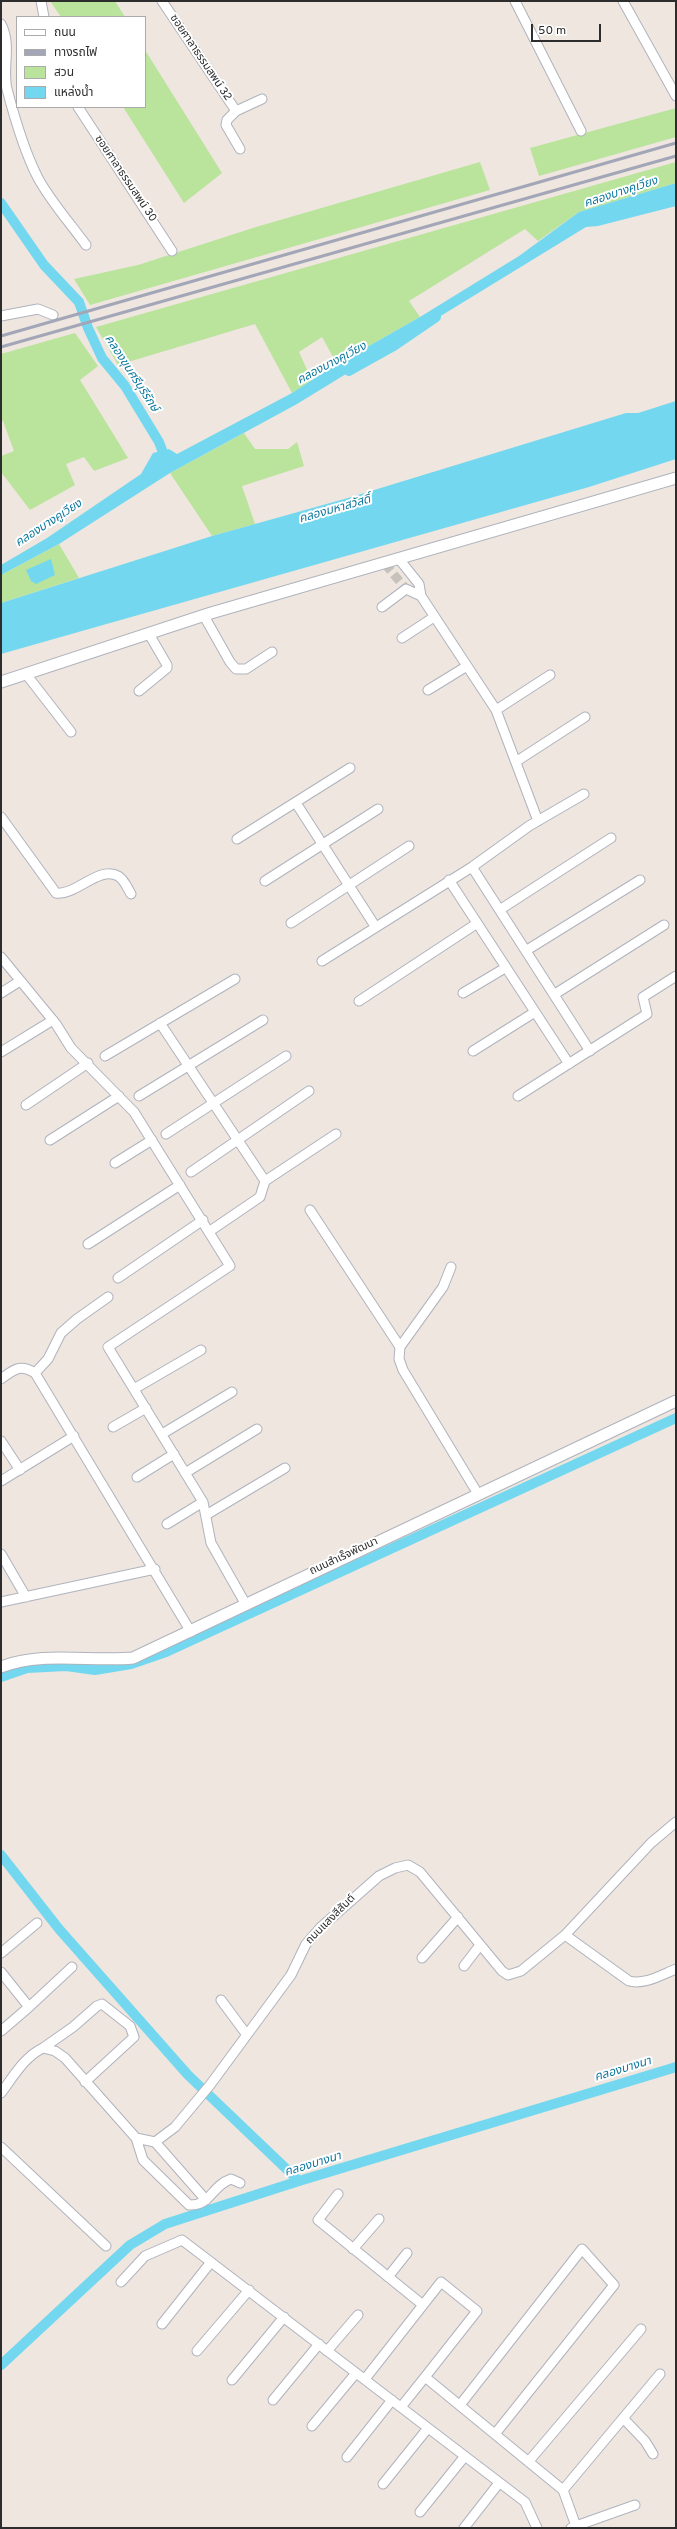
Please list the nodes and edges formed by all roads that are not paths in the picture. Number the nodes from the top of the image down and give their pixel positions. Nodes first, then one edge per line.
1 (41, 1) edge
2 (162, 1) edge
3 (516, 1) edge
4 (624, 1) edge
5 (44, 16) edge
6 (1, 24) edge
7 (676, 96) edge
8 (262, 99) dead end
9 (79, 108) edge
10 (236, 111) junction
11 (581, 131) dead end
12 (240, 149) dead end
13 (86, 245) dead end
14 (172, 251) dead end
15 (53, 315) dead end
16 (1, 316) edge
17 (676, 478) edge
18 (399, 559) junction
19 (421, 596) junction
20 (382, 607) dead end
21 (204, 616) junction
22 (434, 617) junction
23 (148, 634) junction
24 (402, 638) dead end
25 (272, 652) dead end
26 (467, 666) junction
27 (26, 674) junction
28 (550, 675) dead end
29 (1, 682) edge
30 (428, 690) dead end
31 (139, 691) dead end
32 (496, 710) junction
33 (585, 717) dead end
34 (71, 732) dead end
35 (517, 761) junction
36 (350, 768) dead end
37 (584, 794) dead end
38 (296, 803) junction
39 (378, 809) dead end
40 (1, 816) edge
41 (538, 821) junction
42 (611, 838) dead end
43 (237, 839) dead end
44 (323, 844) junction
45 (409, 846) dead end
46 (472, 867) junction
47 (450, 880) junction
48 (640, 880) dead end
49 (265, 881) dead end
50 (350, 886) junction
51 (132, 894) dead end
52 (501, 909) junction
53 (291, 923) dead end
54 (476, 924) junction
55 (664, 925) dead end
56 (375, 926) junction
57 (527, 950) junction
58 (1, 958) edge
59 (322, 961) dead end
60 (505, 968) junction
61 (676, 976) edge
62 (235, 979) dead end
63 (20, 980) junction
64 (1, 993) edge
65 (463, 993) dead end
66 (555, 994) junction
67 (359, 1001) dead end
68 (535, 1012) junction
69 (53, 1020) junction
70 (262, 1020) dead end
71 (160, 1023) junction
72 (473, 1051) dead end
73 (590, 1051) junction
74 (1, 1052) edge
75 (105, 1056) dead end
76 (286, 1056) dead end
77 (88, 1063) junction
78 (569, 1064) junction
79 (189, 1067) junction
80 (309, 1092) dead end
81 (119, 1096) junction
82 (139, 1096) dead end
83 (518, 1096) dead end
84 (26, 1104) dead end
85 (215, 1104) junction
86 (166, 1134) dead end
87 (336, 1134) dead end
88 (50, 1140) dead end
89 (152, 1140) junction
90 (238, 1141) junction
91 (115, 1163) dead end
92 (191, 1172) dead end
93 (265, 1181) junction
94 (180, 1184) junction
95 (310, 1210) dead end
96 (203, 1220) junction
97 (210, 1231) junction
98 (88, 1244) dead end
99 (451, 1267) dead end
100 (118, 1278) dead end
101 (108, 1297) dead end
102 (400, 1347) junction
103 (201, 1350) dead end
104 (35, 1373) junction
105 (1, 1379) edge
106 (134, 1389) junction
107 (232, 1392) dead end
108 (676, 1401) edge
109 (146, 1408) junction
110 (113, 1427) dead end
111 (257, 1429) dead end
112 (162, 1434) junction
113 (74, 1436) junction
114 (1, 1441) edge
115 (174, 1454) junction
116 (285, 1468) dead end
117 (20, 1470) junction
118 (185, 1473) junction
119 (137, 1477) dead end
120 (1, 1482) edge
121 (478, 1494) junction
122 (203, 1502) junction
123 (206, 1515) junction
124 (167, 1524) dead end
125 (1, 1554) edge
126 (155, 1569) junction
127 (26, 1597) junction
128 (1, 1602) edge
129 (245, 1603) junction
130 (191, 1632) junction
131 (1, 1668) edge
132 (676, 1822) edge
133 (458, 1917) junction
134 (37, 1923) dead end
135 (565, 1935) junction
136 (480, 1945) junction
137 (1, 1953) edge
138 (422, 1958) dead end
139 (464, 1966) dead end
140 (72, 1967) dead end
141 (676, 1969) edge
142 (1, 1972) edge
143 (222, 2000) dead end
144 (29, 2007) junction
145 (1, 2032) edge
146 (247, 2035) junction
147 (43, 2048) junction
148 (84, 2082) junction
149 (1, 2093) edge
150 (136, 2138) junction
151 (155, 2142) junction
152 (1, 2147) edge
153 (240, 2183) dead end
154 (338, 2194) dead end
155 (206, 2200) junction
156 (379, 2219) dead end
157 (106, 2246) dead end
158 (353, 2249) junction
159 (407, 2253) dead end
160 (211, 2262) junction
161 (388, 2277) junction
162 (121, 2282) dead end
163 (249, 2290) junction
164 (423, 2305) junction
165 (358, 2315) dead end
166 (284, 2317) junction
167 (162, 2324) dead end
168 (641, 2329) dead end
169 (319, 2344) junction
170 (197, 2351) dead end
171 (327, 2351) junction
172 (356, 2373) junction
173 (660, 2374) dead end
174 (425, 2377) junction
175 (232, 2380) dead end
176 (365, 2380) junction
177 (273, 2400) dead end
178 (392, 2400) junction
179 (460, 2405) junction
180 (401, 2407) junction
181 (623, 2418) junction
182 (312, 2426) dead end
183 (428, 2428) junction
184 (495, 2434) junction
185 (653, 2454) dead end
186 (465, 2456) junction
187 (347, 2457) dead end
188 (529, 2462) junction
189 (499, 2482) junction
190 (383, 2484) dead end
191 (563, 2490) junction
192 (635, 2505) dead end
193 (420, 2512) dead end
194 (573, 2527) edge
195 (464, 2528) edge
196 (538, 2528) edge

1 - 5 street
2 - 10 street, ซอยศาลาธรรมสพน์ 32
3 - 11 street
4 - 7 street
6 - 13 street
8 - 10 street, ซอยศาลาธรรมสพน์ 32
9 - 14 street, ซอยศาลาธรรมสพน์ 30
10 - 12 street
15 - 16 street
17 - 18 street
18 - 19 street
18 - 21 street
19 - 20 street
19 - 22 street
21 - 23 street
21 - 25 street
22 - 24 street
22 - 26 street
23 - 27 street
23 - 31 street
26 - 30 street
26 - 32 street
27 - 29 street
27 - 34 street
28 - 32 street
32 - 35 street
33 - 35 street
35 - 41 street
36 - 38 street
37 - 41 street
38 - 43 street
38 - 44 street
39 - 44 street
40 - 51 street
41 - 46 street
42 - 52 street
44 - 49 street
44 - 50 street
45 - 50 street
46 - 47 street
46 - 52 street
47 - 54 street
47 - 56 street
48 - 57 street
50 - 53 street
50 - 56 street
52 - 57 street
54 - 60 street
54 - 67 street
55 - 66 street
56 - 59 street
57 - 66 street
58 - 63 street
60 - 65 street
60 - 68 street
61 - 73 street
62 - 71 street
63 - 64 street
63 - 69 street
66 - 73 street
68 - 72 street
68 - 78 street
69 - 74 street
69 - 77 street
70 - 79 street
71 - 75 street
71 - 79 street
73 - 78 street
76 - 85 street
77 - 81 street
77 - 84 street
78 - 83 street
79 - 82 street
79 - 85 street
80 - 90 street
81 - 88 street
81 - 89 street
85 - 86 street
85 - 90 street
87 - 93 street
89 - 91 street
89 - 94 street
90 - 92 street
90 - 93 street
93 - 97 street
94 - 96 street
94 - 98 street
95 - 102 street
96 - 97 street
96 - 100 street
97 - 106 street
99 - 102 street
101 - 104 street
102 - 121 street
103 - 106 street
104 - 105 street
104 - 113 street
106 - 109 street
107 - 112 street
108 - 121 street, ถนนสำเร็จพัฒนา
109 - 110 street
109 - 112 street
111 - 118 street
112 - 115 street
113 - 117 street
113 - 126 street
114 - 117 street
115 - 118 street
115 - 119 street
116 - 123 street
117 - 120 street
118 - 122 street
121 - 129 street, ถนนสำเร็จพัฒนา
122 - 123 street
122 - 124 street
123 - 129 street
125 - 127 street
126 - 127 street
126 - 130 street
127 - 128 street
129 - 130 street, ถนนสำเร็จพัฒนา
130 - 131 street, ถนนสำเร็จพัฒนา
132 - 135 street, ถนนแสงสีสันต์
133 - 136 street, ถนนแสงสีสันต์
133 - 138 street
133 - 146 street, ถนนแสงสีสันต์
134 - 137 street
135 - 136 street, ถนนแสงสีสันต์
135 - 141 street
136 - 139 street
140 - 144 street
142 - 144 street
143 - 146 street
144 - 145 street
146 - 151 street, ถนนแสงสีสันต์
147 - 148 street
147 - 148 street
147 - 149 street
148 - 150 street
150 - 151 street
150 - 155 street
151 - 155 street
152 - 157 street
153 - 155 street
154 - 158 street
156 - 158 street
158 - 161 street
159 - 161 street
160 - 162 street
160 - 163 street
160 - 167 street
161 - 164 street
163 - 166 street
163 - 170 street
164 - 174 street
164 - 176 street
165 - 171 street
166 - 169 street
166 - 175 street
168 - 188 street
169 - 171 street
169 - 177 street
171 - 172 street
172 - 176 street
172 - 182 street
173 - 181 street
174 - 179 street
174 - 180 street
176 - 178 street
178 - 180 street
178 - 187 street
179 - 184 street
179 - 184 street
180 - 183 street
181 - 185 street
181 - 191 street
183 - 186 street
183 - 190 street
184 - 188 street
186 - 189 street
186 - 193 street
188 - 191 street
189 - 195 street
189 - 196 street
191 - 194 street
192 - 194 street

